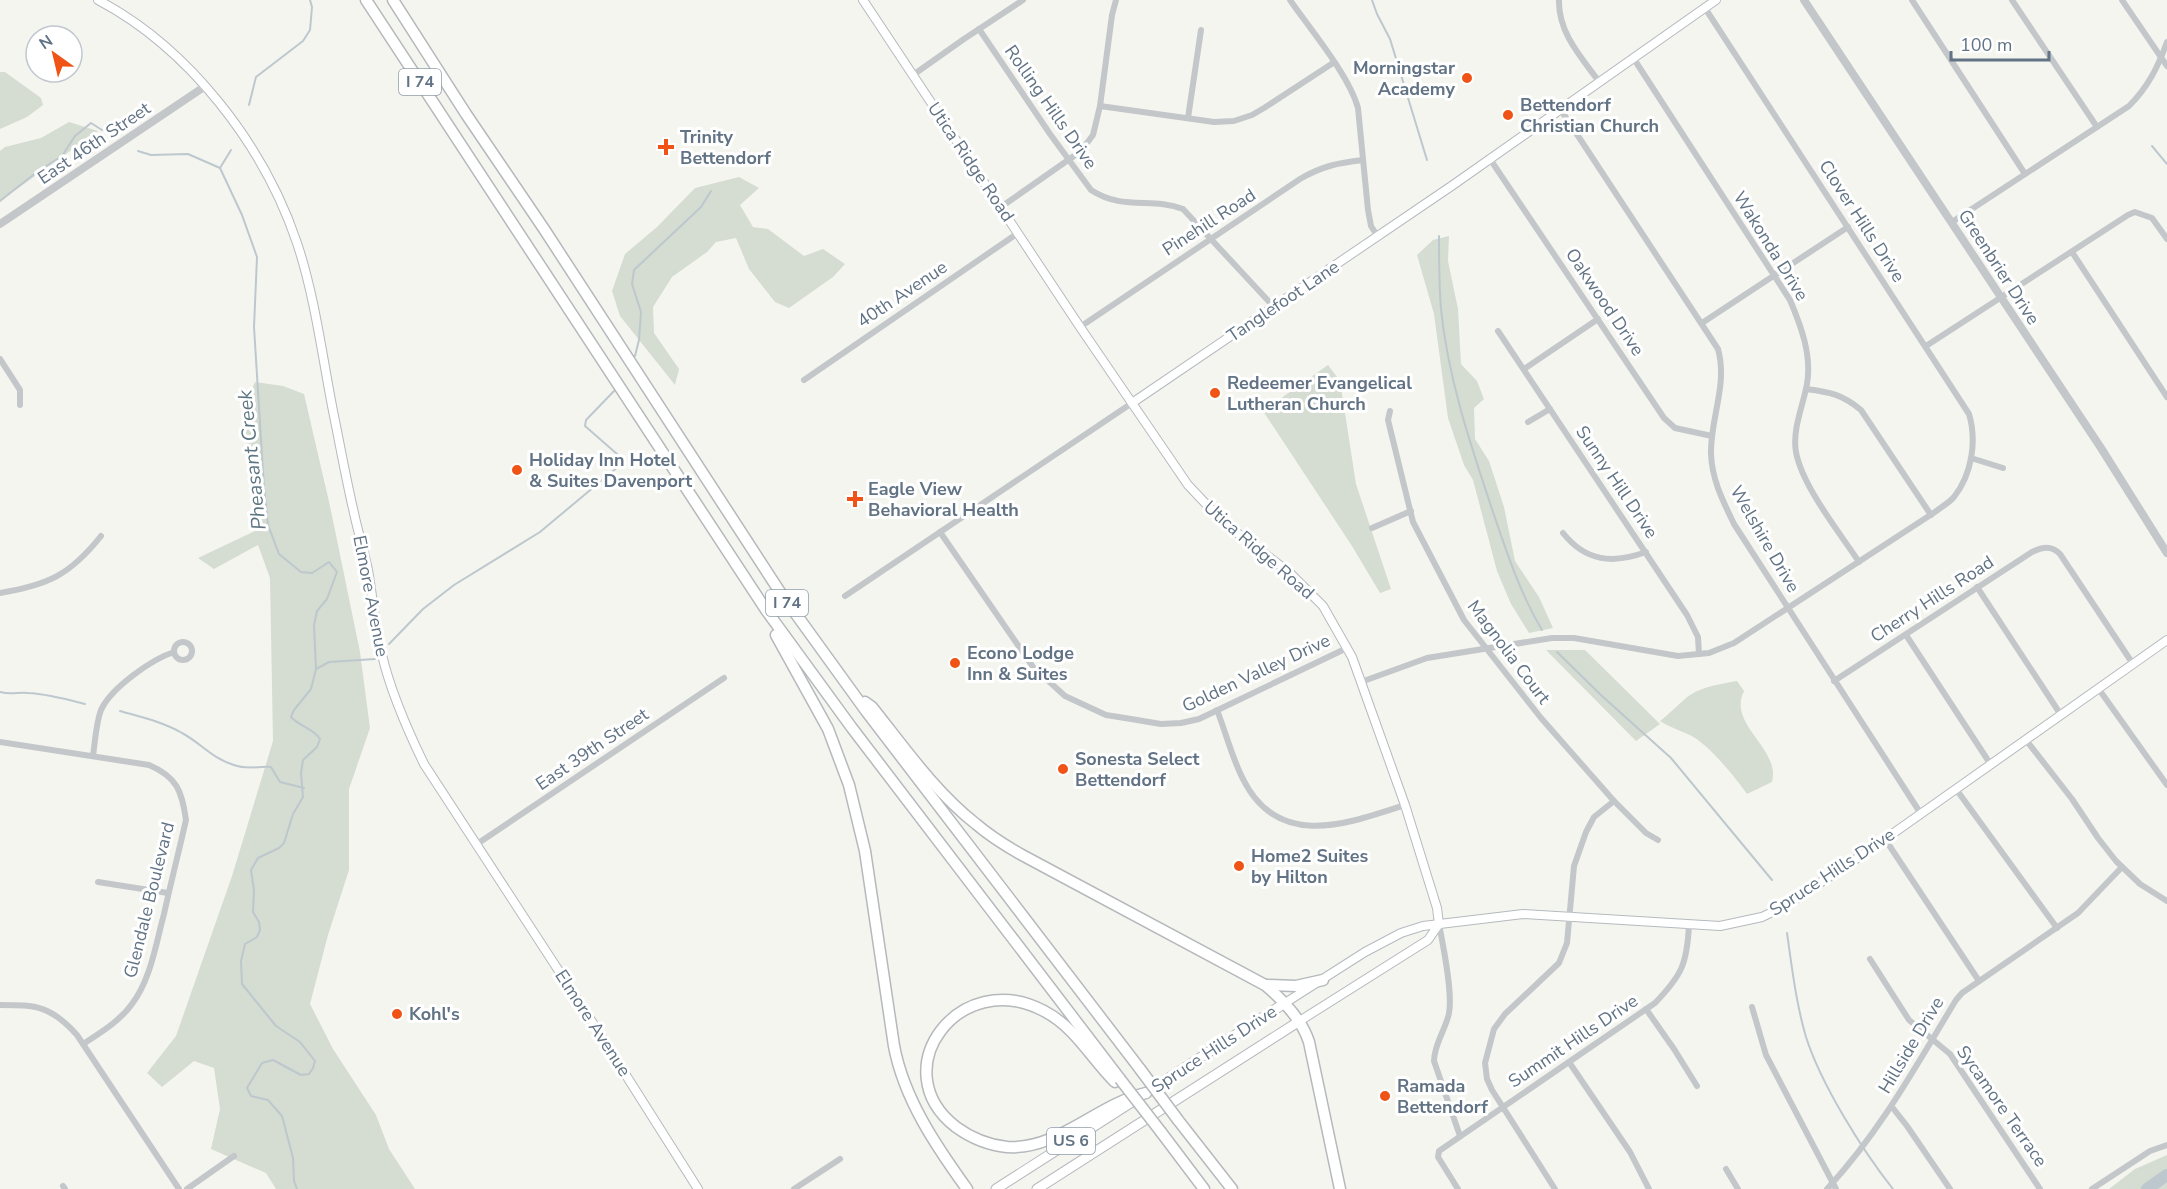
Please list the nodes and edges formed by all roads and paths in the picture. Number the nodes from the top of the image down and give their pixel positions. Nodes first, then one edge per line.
1 (98, 0) edge
2 (366, 0) edge
3 (393, 0) edge
4 (863, 0) edge
5 (1023, 0) edge
6 (1116, 0) edge
7 (1290, 0) edge
8 (1559, 0) edge
9 (1716, 0) edge
10 (1804, 0) edge
11 (1912, 0) edge
12 (2012, 0) edge
13 (2122, 0) edge
14 (1705, 8) junction
15 (979, 29) junction
16 (1201, 30) dead end
17 (2167, 42) edge
18 (2162, 58) junction
19 (1634, 59) junction
20 (1333, 63) junction
21 (2167, 66) edge
22 (913, 75) junction
23 (1600, 83) junction
24 (204, 87) junction
25 (1100, 106) junction
26 (1561, 110) junction
27 (1188, 118) junction
28 (2097, 127) junction
29 (1490, 159) junction
30 (1363, 160) junction
31 (1068, 161) junction
32 (2025, 174) junction
33 (1000, 207) junction
34 (1952, 222) junction
35 (0, 224) edge
36 (1848, 227) junction
37 (1018, 233) junction
38 (1378, 237) junction
39 (1211, 238) junction
40 (2167, 239) edge
41 (2072, 252) junction
42 (1774, 276) junction
43 (2001, 297) junction
44 (1274, 307) junction
45 (1598, 319) junction
46 (1702, 323) junction
47 (1080, 327) junction
48 (1498, 331) dead end
49 (1926, 346) junction
50 (0, 359) edge
51 (1524, 369) junction
52 (3, 371) edge
53 (804, 380) dead end
54 (1806, 388) junction
55 (2167, 397) edge
56 (1132, 403) junction
57 (20, 405) dead end
58 (1550, 410) junction
59 (1390, 411) dead end
60 (1528, 422) dead end
61 (1712, 436) junction
62 (1971, 458) junction
63 (2003, 468) dead end
64 (1411, 511) junction
65 (1931, 515) junction
66 (1372, 528) dead end
67 (940, 532) junction
68 (1563, 533) dead end
69 (101, 536) dead end
70 (1646, 552) junction
71 (2167, 553) edge
72 (1859, 562) junction
73 (1977, 587) junction
74 (0, 593) edge
75 (846, 596) dead end
76 (1788, 609) junction
77 (766, 610) junction
78 (1906, 635) junction
79 (2167, 640) edge
80 (1347, 648) junction
81 (1486, 648) junction
82 (174, 652) dead end
83 (1699, 654) junction
84 (2133, 664) junction
85 (724, 678) dead end
86 (1834, 681) junction
87 (1361, 682) junction
88 (2098, 688) junction
89 (851, 691) junction
90 (1217, 710) junction
91 (2061, 715) junction
92 (2026, 740) junction
93 (0, 742) edge
94 (93, 756) junction
95 (1991, 765) junction
96 (2167, 784) edge
97 (1956, 789) junction
98 (1614, 801) junction
99 (1404, 805) junction
100 (1921, 814) junction
101 (1885, 839) junction
102 (1658, 840) dead end
103 (477, 844) junction
104 (2122, 867) junction
105 (99, 882) dead end
106 (168, 893) junction
107 (2167, 901) edge
108 (1569, 917) junction
109 (1439, 924) junction
110 (1689, 925) junction
111 (2057, 928) junction
112 (1870, 959) dead end
113 (1323, 980) junction
114 (1979, 981) junction
115 (1265, 985) junction
116 (1286, 1004) junction
117 (0, 1005) edge
118 (1752, 1007) dead end
119 (1646, 1009) junction
120 (1298, 1022) junction
121 (1932, 1040) junction
122 (83, 1044) junction
123 (1569, 1062) junction
124 (1118, 1081) junction
125 (1697, 1086) dead end
126 (1146, 1093) junction
127 (1502, 1107) junction
128 (1892, 1107) junction
129 (1460, 1136) junction
130 (2167, 1144) edge
131 (234, 1156) dead end
132 (840, 1159) dead end
133 (1726, 1169) dead end
134 (1834, 1186) edge
135 (178, 1189) edge
136 (188, 1189) edge
137 (698, 1189) edge
138 (794, 1189) edge
139 (967, 1189) edge
140 (996, 1189) edge
141 (1037, 1189) edge
142 (1204, 1189) edge
143 (1232, 1189) edge
144 (1340, 1189) edge
145 (1458, 1189) edge
146 (1555, 1189) edge
147 (1648, 1189) edge
148 (1738, 1189) edge
149 (1827, 1189) edge
150 (1950, 1189) edge
151 (2040, 1189) edge
152 (2092, 1189) edge

1 - 24 main road, Elmore Avenue
2 - 77 highway, I 74
3 - 89 highway, I 74
4 - 22 main road, Utica Ridge Road
5 - 15 street
6 - 25 street
7 - 20 street
8 - 23 street
9 - 14 main road, Tanglefoot Lane
10 - 34 street, Greenbrier Drive
11 - 32 street
12 - 28 street
13 - 18 street
14 - 19 main road, Tanglefoot Lane
14 - 36 street, Clover Hills Drive
15 - 22 street
15 - 31 street, Rolling Hills Drive
16 - 27 street
17 - 18 street
18 - 21 street
18 - 28 street
19 - 23 main road, Tanglefoot Lane
19 - 42 street, Wakonda Drive
20 - 27 street
20 - 30 street
22 - 33 main road, Utica Ridge Road
23 - 26 main road, Tanglefoot Lane
24 - 35 street, East 46th Street
24 - 103 main road, Elmore Avenue
25 - 27 street
25 - 31 street
26 - 29 main road, Tanglefoot Lane
26 - 46 street, Welshire Drive
28 - 32 street
29 - 38 main road, Tanglefoot Lane
29 - 45 street, Oakwood Drive
30 - 38 street
30 - 39 street, Pinehill Road
31 - 33 street
31 - 39 street, Rolling Hills Drive
32 - 34 street
33 - 37 main road, Utica Ridge Road
34 - 43 street, Greenbrier Drive
36 - 42 street
36 - 49 street, Clover Hills Drive
37 - 47 main road, Utica Ridge Road
37 - 53 street, 40th Avenue
38 - 44 main road, Tanglefoot Lane
39 - 44 street, Rolling Hills Drive
39 - 47 street, Pinehill Road
40 - 41 street
41 - 43 street
41 - 55 street
42 - 46 street
42 - 54 street, Wakonda Drive
43 - 49 street
43 - 71 street, Greenbrier Drive
44 - 56 main road, Tanglefoot Lane
45 - 51 street
45 - 61 street, Oakwood Drive
46 - 61 street, Welshire Drive
47 - 56 main road, Utica Ridge Road
48 - 51 street, Sunny Hill Drive
49 - 62 street, Clover Hills Drive
50 - 52 street
51 - 58 street, Sunny Hill Drive
52 - 57 street
54 - 65 street
54 - 72 street, Wakonda Drive
56 - 67 street, Tanglefoot Lane
56 - 80 main road, Utica Ridge Road
58 - 60 street
58 - 70 street, Sunny Hill Drive
59 - 64 street, Magnolia Court
61 - 76 street, Welshire Drive
62 - 63 street
62 - 65 street
64 - 66 street
64 - 81 street, Magnolia Court
65 - 72 street
67 - 75 street, Tanglefoot Lane
67 - 90 street, Golden Valley Drive
68 - 70 street
69 - 74 street
70 - 83 street, Sunny Hill Drive
72 - 76 street
73 - 78 street, Cherry Hills Road
73 - 84 street, Cherry Hills Road
73 - 91 street
76 - 83 street
76 - 86 street, Welshire Drive
77 - 124 highway, I 74
77 - 139 highway
78 - 86 street, Cherry Hills Road
78 - 95 street
79 - 84 main road, Spruce Hills Drive
80 - 87 main road, Utica Ridge Road
80 - 90 street, Golden Valley Drive
81 - 83 street
81 - 87 street
81 - 98 street, Magnolia Court
82 - 94 street
84 - 88 main road, Spruce Hills Drive
85 - 103 street, East 39th Street
86 - 100 street, Welshire Drive
87 - 99 main road, Utica Ridge Road
88 - 91 main road, Spruce Hills Drive
88 - 96 street
89 - 115 highway
89 - 143 highway, I 74, bridge
90 - 99 street
91 - 92 main road, Spruce Hills Drive
92 - 95 main road, Spruce Hills Drive
92 - 104 street
93 - 94 street, Glendale Boulevard
94 - 106 street, Glendale Boulevard
95 - 97 main road, Spruce Hills Drive
97 - 100 main road, Spruce Hills Drive
97 - 111 street
98 - 102 street, Magnolia Court
98 - 108 street
99 - 109 main road, Utica Ridge Road
100 - 101 main road, Spruce Hills Drive
101 - 110 main road, Spruce Hills Drive
101 - 114 street
103 - 137 main road, Elmore Avenue
104 - 107 street
104 - 111 street, Hillside Drive
105 - 106 street
106 - 122 street, Glendale Boulevard
108 - 109 main road, Spruce Hills Drive
108 - 110 main road, Spruce Hills Drive
108 - 127 street
109 - 113 main road, Spruce Hills Drive
109 - 120 main road, Spruce Hills Drive
109 - 129 street, Utica Ridge Road
110 - 119 street, Summit Hills Drive
111 - 114 street, Hillside Drive
112 - 121 street, Sycamore Terrace
113 - 115 highway
113 - 116 main road, Spruce Hills Drive
114 - 121 street, Hillside Drive
115 - 116 highway
116 - 120 highway
116 - 126 main road, Spruce Hills Drive / US 6
117 - 122 street
118 - 134 street
119 - 123 street, Summit Hills Drive
119 - 125 street
120 - 141 main road, Spruce Hills Drive
120 - 144 highway
121 - 128 street, Hillside Drive
121 - 151 street, Sycamore Terrace
122 - 135 street
123 - 127 street, Summit Hills Drive
123 - 147 street
124 - 126 highway
124 - 142 highway, I 74, bridge
126 - 140 main road, Spruce Hills Drive / US 6
127 - 129 street, Summit Hills Drive
127 - 146 street
128 - 134 street, Hillside Drive
128 - 150 street
129 - 145 street, Summit Hills Drive
130 - 152 street
131 - 136 street
132 - 138 street
133 - 148 street
134 - 149 street, Hillside Drive

